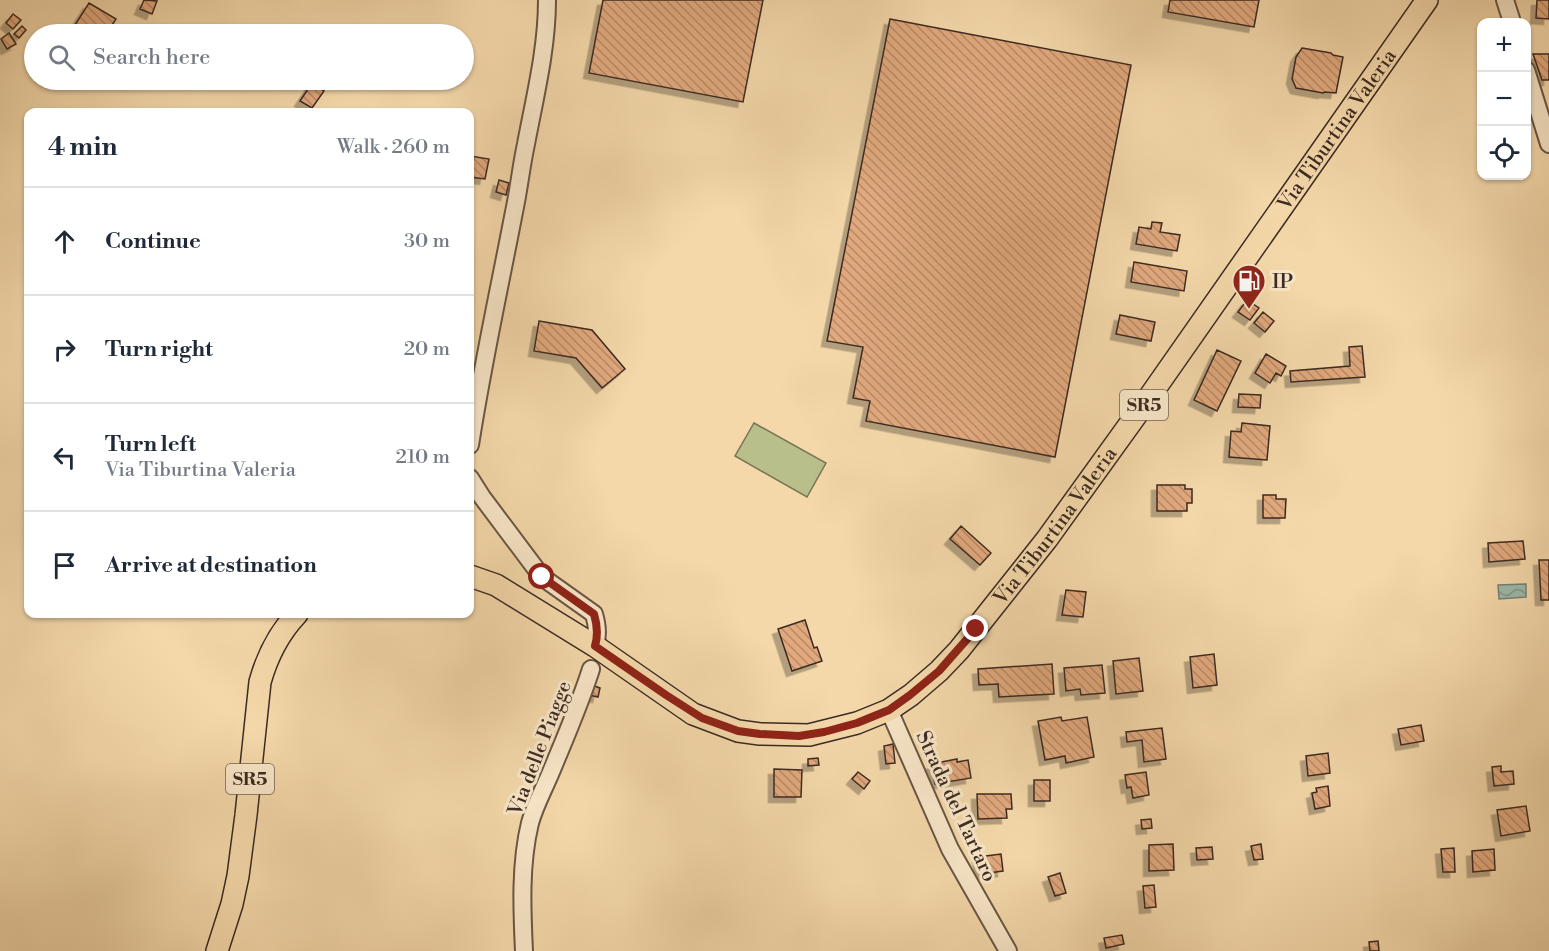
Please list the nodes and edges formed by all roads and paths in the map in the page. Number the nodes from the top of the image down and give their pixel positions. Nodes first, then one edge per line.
1 (547, 0) edge
2 (1427, 0) edge
3 (1505, 0) edge
4 (1511, 18) edge
5 (1529, 72) edge
6 (1542, 94) edge
7 (1549, 144) edge
8 (474, 421) edge
9 (474, 484) edge
10 (474, 577) edge
11 (294, 618) edge
12 (595, 646) junction
13 (591, 669) dead end
14 (889, 710) junction
15 (217, 951) edge
16 (524, 951) edge
17 (1008, 951) edge

1 - 8 street
2 - 14 main road, Via Tiburtina Valeria / SR5
3 - 4 street
5 - 6 street
6 - 7 street
9 - 12 street
10 - 12 main road, Via Tiburtina Valeria / SR5
11 - 15 main road, SR5
12 - 14 main road, Via Tiburtina Valeria / SR5
13 - 16 street, Via delle Piagge
14 - 17 street, Strada del Tartaro

